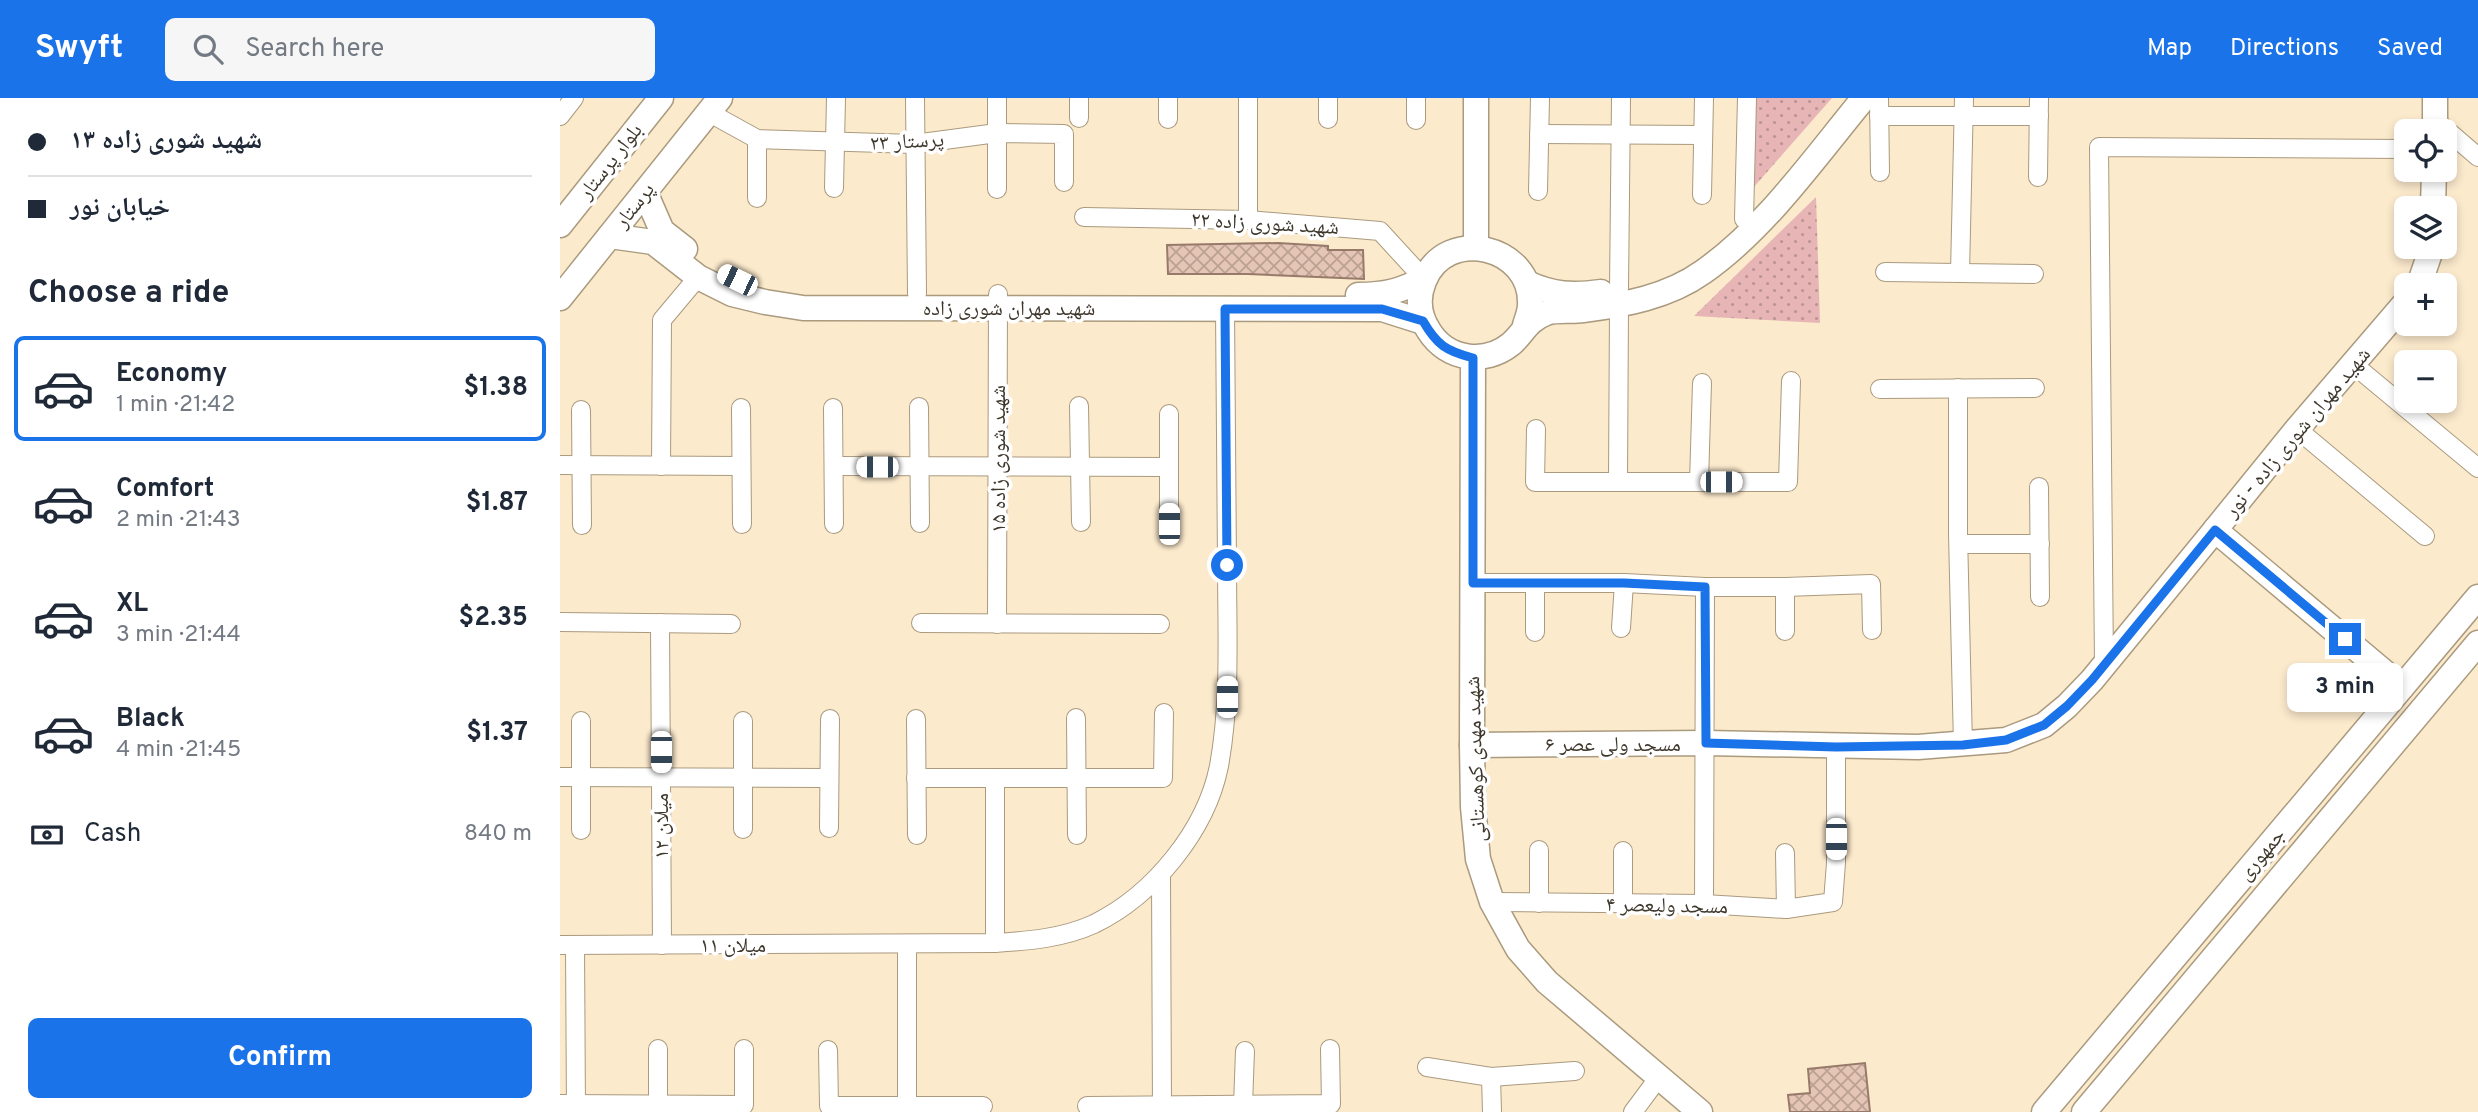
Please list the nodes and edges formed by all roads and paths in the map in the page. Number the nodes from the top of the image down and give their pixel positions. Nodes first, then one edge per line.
1 (574, 98) edge
2 (661, 98) edge
3 (835, 98) edge
4 (915, 98) edge
5 (997, 98) edge
6 (1079, 98) edge
7 (1168, 98) edge
8 (1248, 98) edge
9 (1328, 98) edge
10 (1416, 98) edge
11 (1476, 98) edge
12 (1539, 98) edge
13 (1621, 98) edge
14 (1704, 98) edge
15 (1747, 98) edge
16 (1847, 98) edge
17 (1874, 104) edge
18 (714, 105) edge
19 (1964, 107) edge
20 (2039, 107) edge
21 (560, 116) edge
22 (2435, 116) edge
23 (1079, 118) dead end
24 (1167, 118) dead end
25 (1328, 119) dead end
26 (1416, 120) dead end
27 (997, 133) junction
28 (1539, 134) junction
29 (1621, 134) junction
30 (1703, 135) junction
31 (757, 139) junction
32 (835, 143) junction
33 (914, 144) junction
34 (2394, 149) edge
35 (2478, 157) edge
36 (1880, 172) dead end
37 (2038, 177) dead end
38 (1064, 182) dead end
39 (834, 188) dead end
40 (997, 189) dead end
41 (1538, 191) dead end
42 (645, 192) junction
43 (1702, 195) dead end
44 (757, 198) dead end
45 (1084, 217) dead end
46 (1744, 219) junction
47 (1248, 220) junction
48 (560, 225) edge
49 (610, 236) junction
50 (1476, 247) junction
51 (1885, 272) dead end
52 (1960, 273) junction
53 (2034, 274) dead end
54 (698, 276) junction
55 (1424, 279) junction
56 (1527, 283) junction
57 (917, 294) junction
58 (560, 298) edge
59 (1619, 298) junction
60 (998, 301) junction
61 (1225, 302) junction
62 (2394, 317) edge
63 (1423, 321) junction
64 (1525, 326) junction
65 (1473, 358) junction
66 (2354, 365) junction
67 (1791, 381) dead end
68 (1702, 383) dead end
69 (1958, 388) junction
70 (2035, 388) dead end
71 (1880, 389) dead end
72 (1079, 406) dead end
73 (919, 407) dead end
74 (741, 408) dead end
75 (833, 408) dead end
76 (580, 410) dead end
77 (1168, 414) dead end
78 (1536, 429) dead end
79 (2297, 429) junction
80 (560, 466) edge
81 (581, 466) junction
82 (661, 466) junction
83 (741, 466) junction
84 (834, 466) junction
85 (920, 467) junction
86 (998, 467) junction
87 (1080, 467) junction
88 (1169, 467) junction
89 (2478, 468) edge
90 (1618, 481) junction
91 (1699, 482) junction
92 (2039, 487) dead end
93 (1081, 522) dead end
94 (920, 523) dead end
95 (742, 524) dead end
96 (834, 524) dead end
97 (1169, 524) dead end
98 (582, 526) dead end
99 (2215, 530) junction
100 (2425, 536) dead end
101 (1960, 544) junction
102 (2040, 544) junction
103 (1473, 583) junction
104 (1535, 583) junction
105 (1624, 583) junction
106 (1705, 587) junction
107 (1785, 587) junction
108 (2040, 597) dead end
109 (2478, 597) edge
110 (560, 622) edge
111 (922, 623) dead end
112 (660, 624) junction
113 (731, 624) dead end
114 (998, 624) junction
115 (1160, 624) dead end
116 (1621, 628) dead end
117 (1872, 630) dead end
118 (1784, 631) dead end
119 (1535, 632) dead end
120 (2478, 643) edge
121 (2104, 664) junction
122 (2402, 687) junction
123 (1164, 713) dead end
124 (1076, 718) dead end
125 (830, 719) dead end
126 (916, 719) dead end
127 (743, 720) dead end
128 (581, 721) dead end
129 (1706, 743) junction
130 (1472, 745) junction
131 (1963, 745) junction
132 (1836, 747) junction
133 (560, 777) edge
134 (581, 777) junction
135 (661, 777) junction
136 (743, 778) junction
137 (830, 778) junction
138 (916, 778) junction
139 (995, 778) junction
140 (1077, 778) junction
141 (829, 828) dead end
142 (743, 829) dead end
143 (580, 830) dead end
144 (917, 835) dead end
145 (1077, 835) dead end
146 (1539, 850) dead end
147 (1623, 851) dead end
148 (1785, 853) dead end
149 (1161, 876) junction
150 (1492, 902) junction
151 (1539, 903) junction
152 (1623, 904) junction
153 (1704, 904) junction
154 (1786, 909) junction
155 (995, 943) junction
156 (907, 944) junction
157 (567, 945) edge
158 (662, 945) junction
159 (658, 1049) dead end
160 (744, 1049) dead end
161 (1330, 1049) dead end
162 (828, 1050) dead end
163 (1245, 1051) dead end
164 (1427, 1067) dead end
165 (1575, 1071) dead end
166 (1491, 1077) junction
167 (1659, 1077) junction
168 (658, 1105) junction
169 (1243, 1105) junction
170 (907, 1106) junction
171 (983, 1106) dead end
172 (1087, 1106) dead end
173 (571, 1107) edge
174 (1162, 1109) edge
175 (1492, 1112) edge
176 (1633, 1112) edge
177 (1700, 1112) edge
178 (2044, 1112) edge
179 (2084, 1112) edge

1 - 21 street
2 - 48 street, بلوار پرستار
3 - 32 street
4 - 33 street
5 - 27 street
6 - 23 street
7 - 24 street
8 - 47 street
9 - 25 street
10 - 26 street
11 - 50 street
12 - 28 street
13 - 29 street
14 - 30 street
15 - 46 street
16 - 46 street
17 - 19 street
17 - 36 street
17 - 59 street
18 - 31 street, پرستار ۲۳
18 - 42 street, پرستار
19 - 20 street
19 - 52 street
20 - 37 street
22 - 35 street
27 - 33 street, پرستار ۲۳
27 - 38 street, پرستار ۲۳
27 - 40 street
28 - 29 street
28 - 41 street
29 - 30 street
29 - 59 street
30 - 43 street
31 - 32 street, پرستار ۲۳
31 - 44 street
32 - 33 street, پرستار ۲۳
32 - 39 street
33 - 57 street
34 - 121 street
42 - 49 street, پرستار
42 - 57 street, شهید مهران شوری زاده
45 - 47 street, شهید شوری زاده ۲۲
46 - 59 street
47 - 55 street, شهید شوری زاده ۲۲
49 - 54 street, شهید مهران شوری زاده
49 - 58 street, پرستار
50 - 55 street
50 - 56 street
51 - 52 street
52 - 53 street
54 - 60 street, شهید مهران شوری زاده
54 - 82 street
55 - 61 street, شهید مهران شوری زاده
55 - 63 street
56 - 59 street
56 - 64 street
57 - 60 street, شهید مهران شوری زاده
59 - 64 street
59 - 90 street
60 - 61 street, شهید مهران شوری زاده
60 - 86 street, شهید شوری زاده ۱۵
61 - 63 street, شهید مهران شوری زاده
61 - 149 street, میلان ۱۱
62 - 66 street, شهید مهران شوری زاده - نور
63 - 65 street
64 - 65 street
65 - 103 street, شهید مهدی کوهستانی
66 - 79 street, شهید مهران شوری زاده - نور
66 - 89 street
67 - 91 street
68 - 91 street
69 - 70 street
69 - 71 street
69 - 101 street
72 - 87 street
73 - 85 street
74 - 83 street
75 - 84 street
76 - 81 street
77 - 88 street
78 - 90 street
79 - 99 street, شهید مهران شوری زاده - نور
79 - 100 street
80 - 81 street
81 - 82 street
81 - 98 street
82 - 83 street
83 - 95 street
84 - 85 street
84 - 96 street
85 - 86 street
85 - 94 street
86 - 87 street
86 - 114 street, شهید شوری زاده ۱۵
87 - 88 street
87 - 93 street
88 - 97 street
90 - 91 street
92 - 102 street
99 - 121 street, شهید مهران شوری زاده - نور
99 - 122 street
101 - 102 street
101 - 131 street
102 - 108 street
103 - 104 street
103 - 130 street, شهید مهدی کوهستانی
104 - 105 street
104 - 119 street
105 - 106 street
105 - 116 street
106 - 107 street
106 - 129 street
107 - 117 street
107 - 118 street
109 - 122 street, جمهوری
110 - 112 street
111 - 114 street
112 - 113 street
112 - 135 street, میلان ۱۲
114 - 115 street
120 - 179 street, جمهوری
121 - 131 street, مسجد ولی عصر ۶
122 - 178 street, جمهوری
123 - 140 street
124 - 140 street
125 - 137 street
126 - 138 street
127 - 136 street
128 - 134 street
129 - 130 street, مسجد ولی عصر ۶
129 - 132 street, مسجد ولی عصر ۶
129 - 153 street
130 - 150 street, شهید مهدی کوهستانی
131 - 132 street, مسجد ولی عصر ۶
132 - 154 street, مسجد ولیعصر ۴
133 - 134 street
134 - 135 street
134 - 143 street
135 - 136 street
135 - 158 street, میلان ۱۲
136 - 137 street
136 - 142 street
137 - 141 street
138 - 139 street
138 - 144 street
139 - 140 street
139 - 155 street
140 - 145 street
146 - 151 street
147 - 152 street
148 - 154 street
149 - 155 street, میلان ۱۱
149 - 174 street
150 - 151 street, مسجد ولیعصر ۴
150 - 167 street, شهید مهدی کوهستانی
151 - 152 street, مسجد ولیعصر ۴
152 - 153 street, مسجد ولیعصر ۴
153 - 154 street, مسجد ولیعصر ۴
155 - 156 street, میلان ۱۱
156 - 158 street, میلان ۱۱
156 - 170 street
157 - 158 street, میلان ۱۱
157 - 173 street
159 - 168 street
160 - 168 street
161 - 169 street
162 - 170 street
163 - 169 street
164 - 166 street
165 - 166 street
166 - 175 street
167 - 176 street
167 - 177 street, شهید مهدی کوهستانی
168 - 173 street
169 - 174 street
170 - 171 street
172 - 174 street

